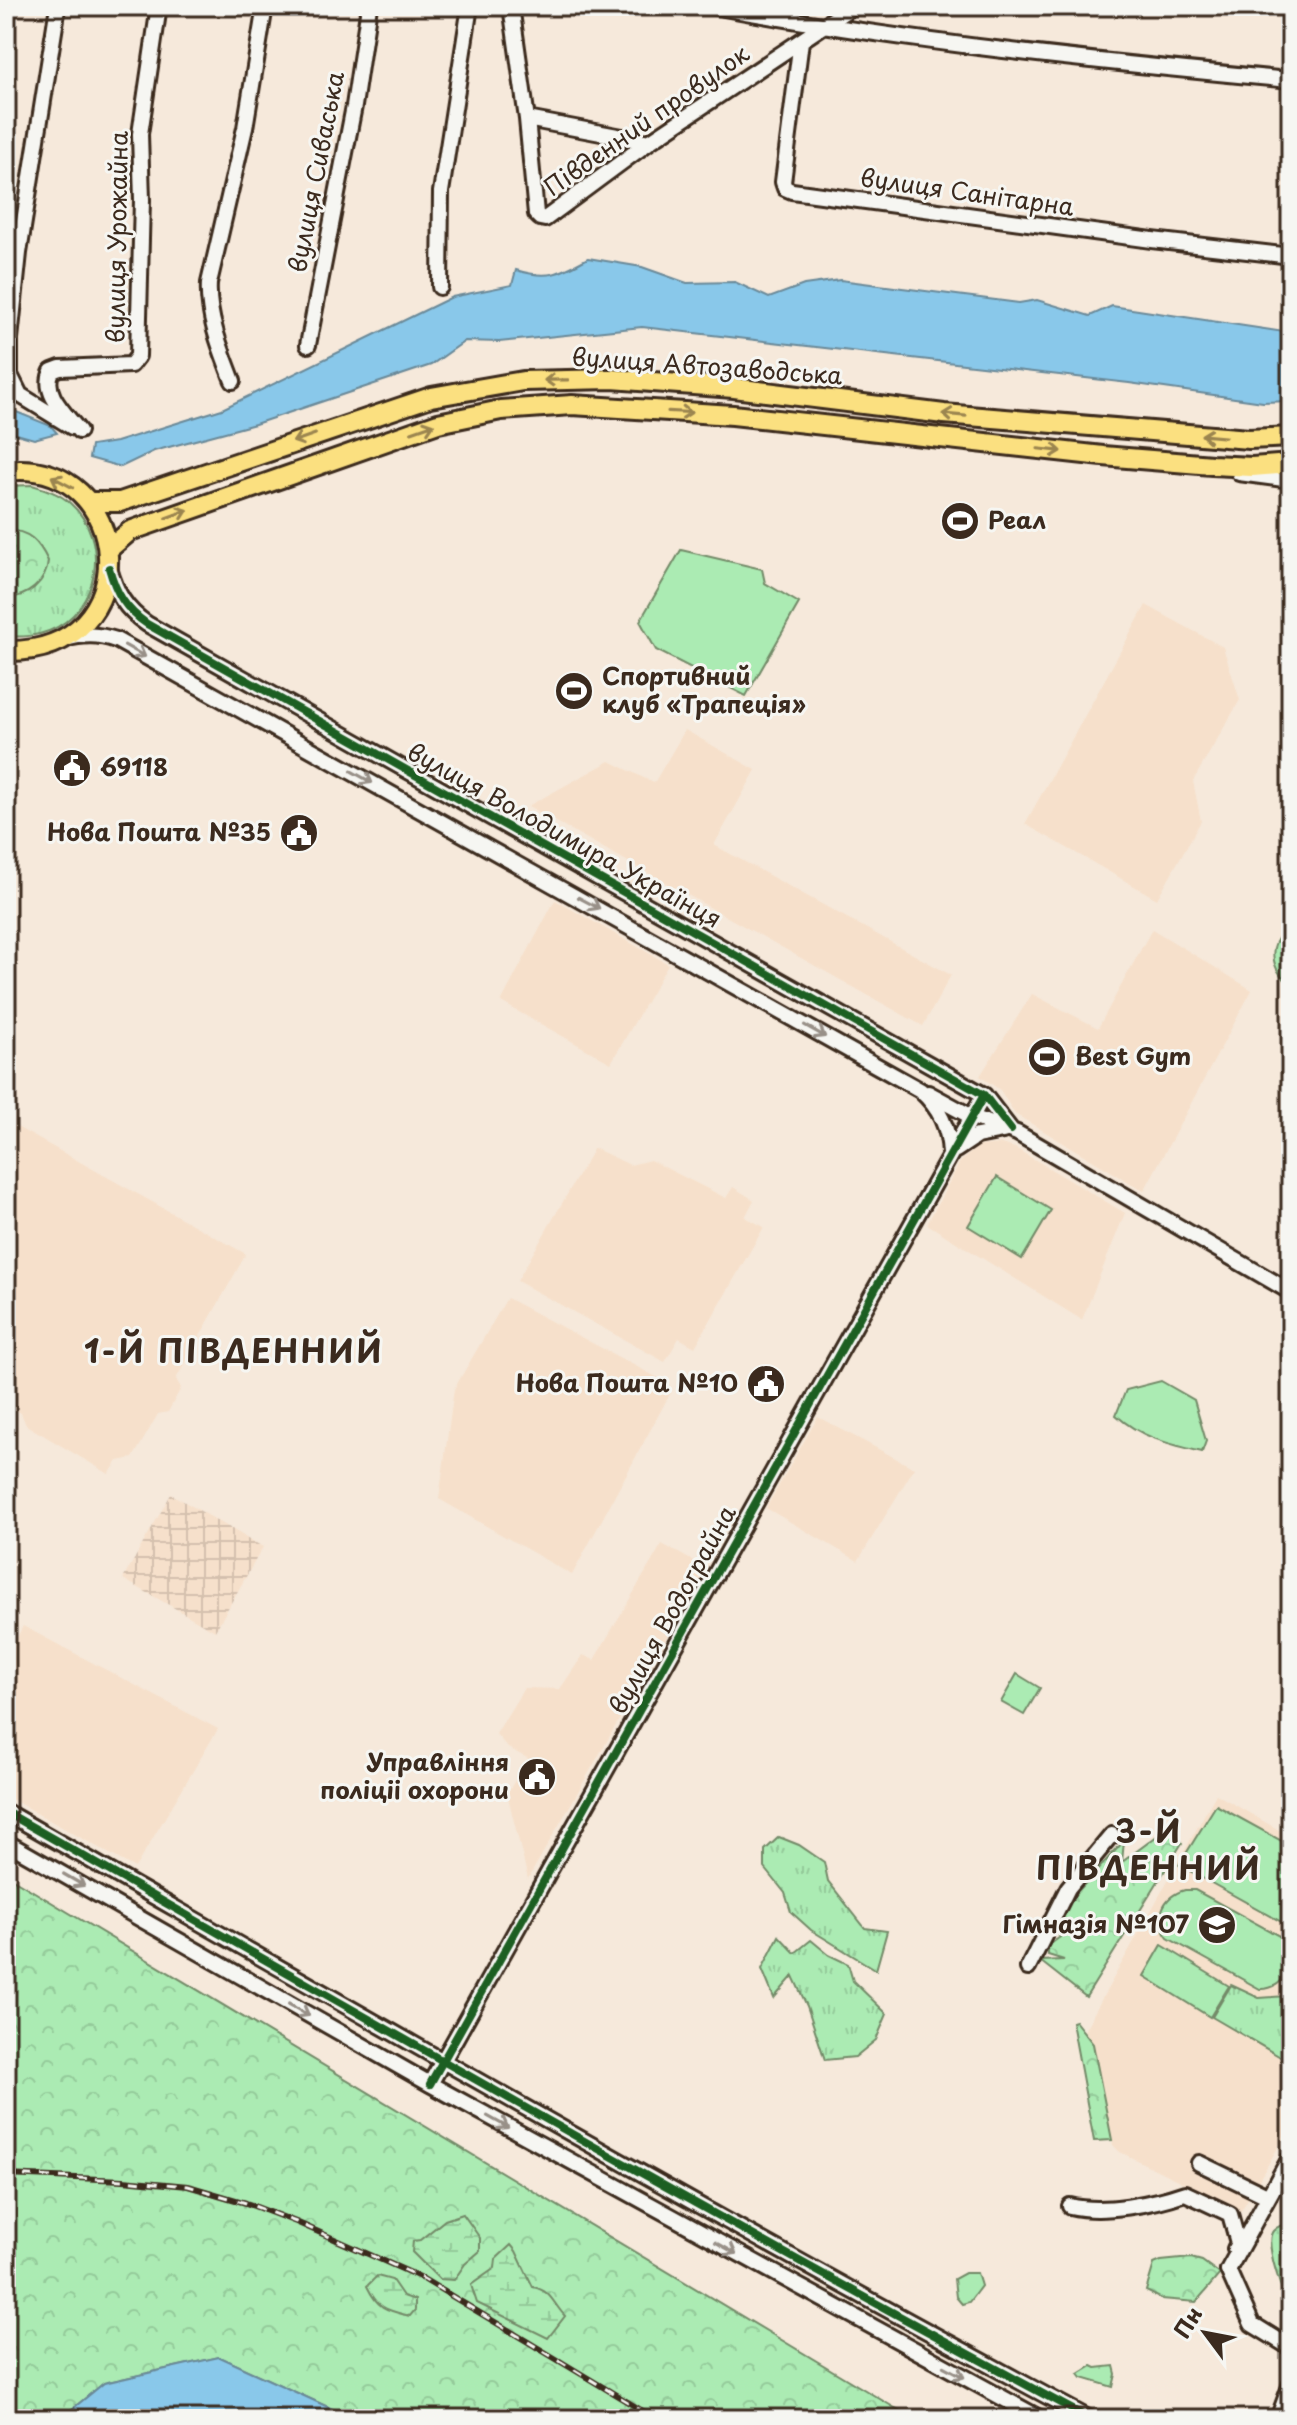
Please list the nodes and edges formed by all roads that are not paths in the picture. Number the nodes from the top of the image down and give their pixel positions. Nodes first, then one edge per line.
1 (58, 6) edge
2 (159, 6) edge
3 (265, 6) edge
4 (369, 6) edge
5 (470, 6) edge
6 (511, 6) edge
7 (713, 6) edge
8 (853, 6) edge
9 (820, 26) junction
10 (801, 41) junction
11 (1291, 80) edge
12 (527, 119) junction
13 (649, 142) junction
14 (1291, 256) edge
15 (440, 287) dead end
16 (10, 291) edge
17 (308, 345) dead end
18 (233, 381) dead end
19 (734, 388) junction
20 (733, 415) junction
21 (1105, 427) junction
22 (1291, 437) edge
23 (1103, 456) junction
24 (1291, 464) edge
25 (1212, 465) junction
26 (11, 470) edge
27 (1291, 480) edge
28 (89, 502) junction
29 (109, 558) junction
30 (61, 641) junction
31 (6, 653) edge
32 (920, 1090) junction
33 (984, 1095) junction
34 (972, 1117) junction
35 (1011, 1130) junction
36 (950, 1154) junction
37 (1291, 1292) edge
38 (6, 1812) edge
39 (1112, 1835) dead end
40 (6, 1842) edge
41 (1028, 1968) dead end
42 (442, 2062) junction
43 (430, 2084) junction
44 (1291, 2156) edge
45 (1199, 2163) dead end
46 (1267, 2196) junction
47 (1070, 2206) dead end
48 (1228, 2270) junction
49 (1291, 2348) edge
50 (1291, 2384) edge
51 (1041, 2419) edge
52 (1090, 2419) edge
53 (1278, 2419) edge

1 - 16 street
2 - 16 street, вулиця Урожайна
3 - 18 street
4 - 17 street, вулиця Сиваська
5 - 15 street
6 - 12 street
7 - 9 street
8 - 9 street, Південний провулок
9 - 10 street, Південний провулок
9 - 11 street
10 - 13 street, Південний провулок
10 - 14 street, вулиця Санітарна
12 - 13 street
12 - 13 street, Південний провулок
19 - 20 main road
21 -> 19 main road, вулиця Автозаводська
19 -> 28 main road, вулиця Автозаводська
20 -> 23 main road, вулиця Автозаводська
29 -> 20 main road, вулиця Автозаводська
22 -> 21 main road, вулиця Автозаводська
21 - 23 main road
23 - 25 main road, вулиця Автозаводська
24 - 25 main road, вулиця Автозаводська
25 - 27 street, вулиця Автозаводська
28 -> 26 main road, вулиця Володимира Українця
28 - 29 main road, вулиця Володимира Українця
29 - 30 main road, вулиця Володимира Українця
29 - 33 street, вулиця Володимира Українця
30 - 31 main road, вулиця Володимира Українця
30 -> 32 street, вулиця Володимира Українця
32 - 34 street, вулиця Володимира Українця
32 - 36 street
33 - 34 street, вулиця Водограйна
33 - 35 street, вулиця Володимира Українця
34 - 35 street, вулиця Володимира Українця
34 - 36 street, вулиця Водограйна
35 - 36 street
35 - 37 street, вулиця Володимира Українця
36 - 42 street, вулиця Водограйна
38 - 42 street
39 - 41 street
40 -> 43 street
42 - 43 street, вулиця Водограйна
42 - 52 street
43 -> 51 street
44 - 46 street
45 - 46 street
46 - 48 street
47 - 48 street
48 - 49 street
50 - 53 street

